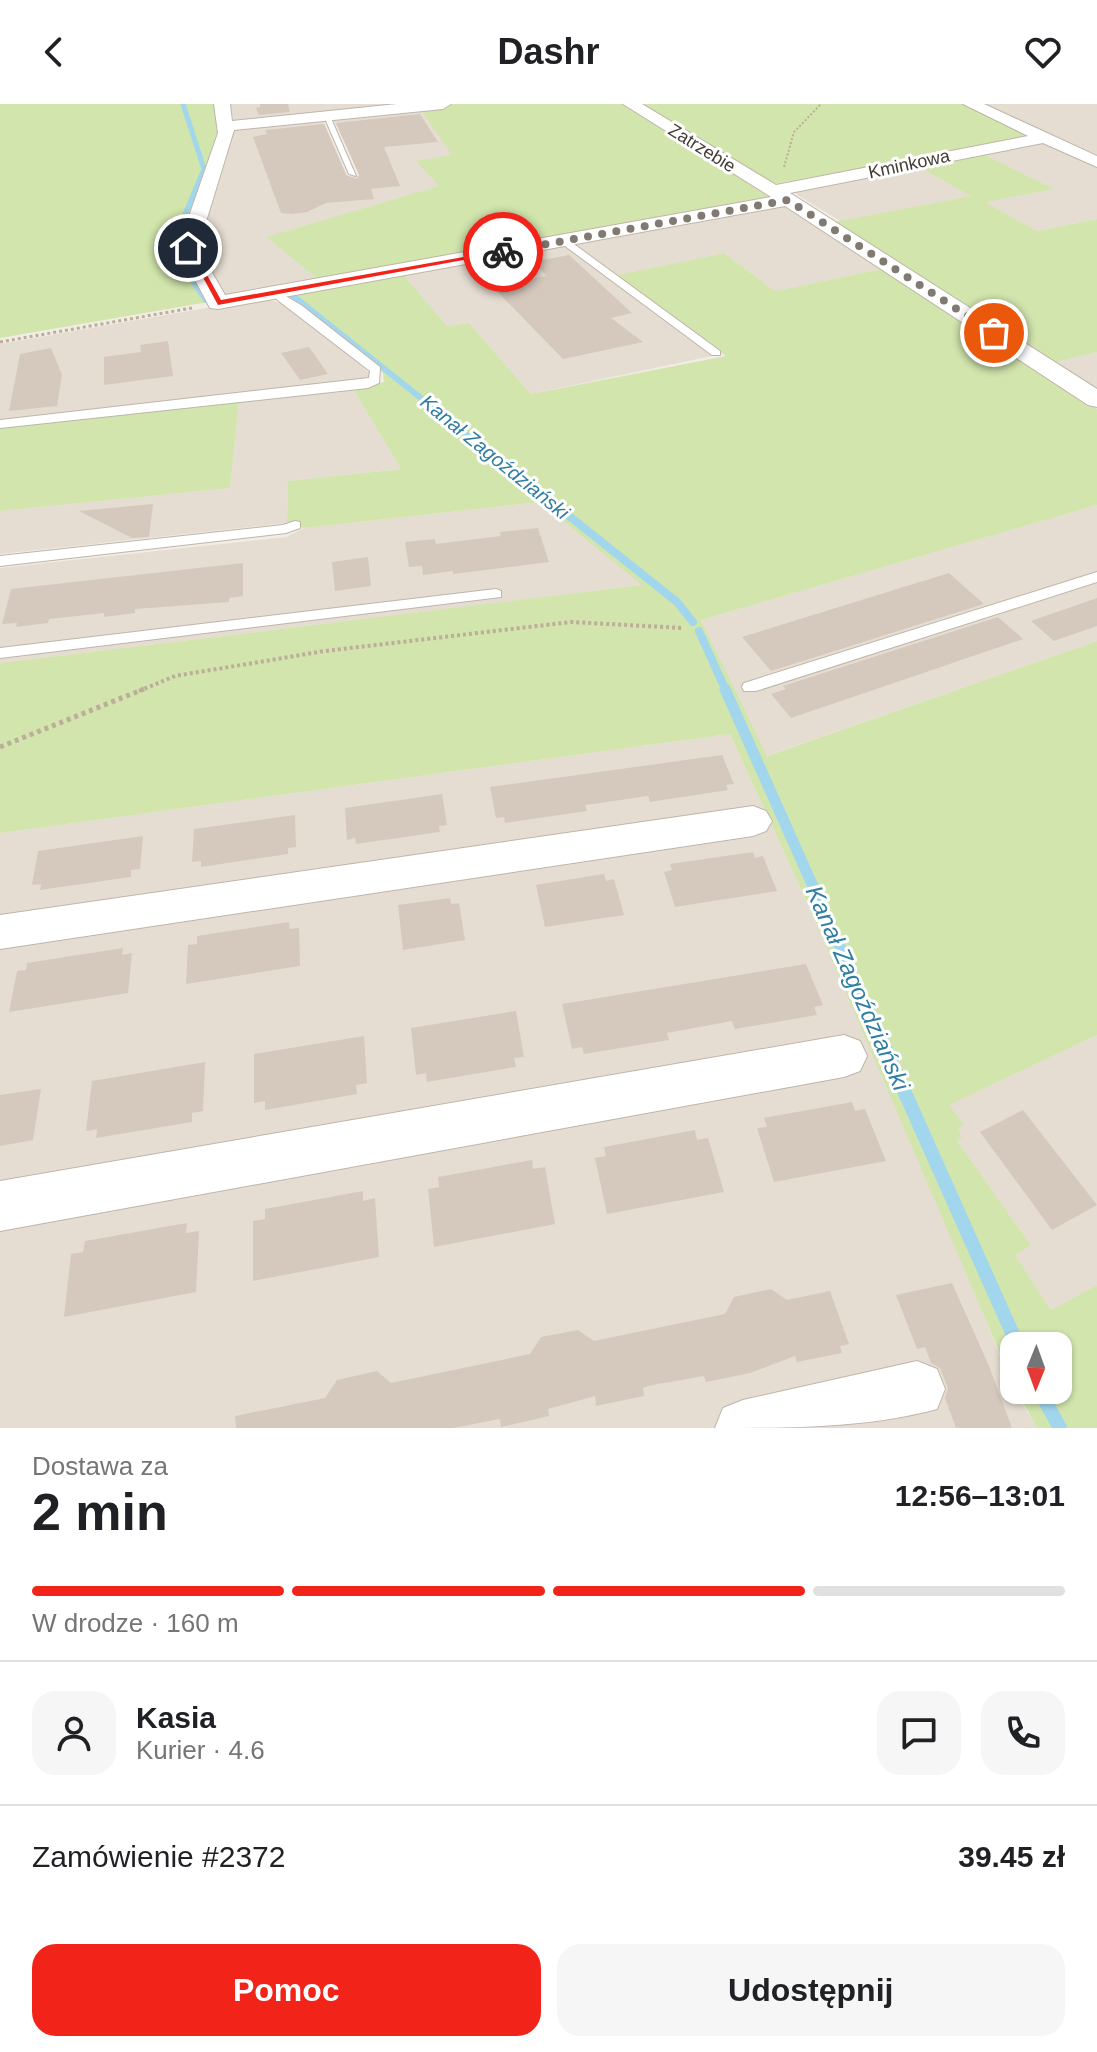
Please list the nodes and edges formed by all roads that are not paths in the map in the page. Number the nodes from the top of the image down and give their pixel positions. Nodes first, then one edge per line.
1 (222, 104) edge
2 (443, 104) edge
3 (631, 104) edge
4 (971, 104) edge
5 (326, 116) junction
6 (226, 126) junction
7 (1046, 138) junction
8 (1097, 162) edge
9 (353, 174) dead end
10 (783, 193) junction
11 (564, 241) junction
12 (275, 293) junction
13 (716, 353) dead end
14 (1097, 400) edge
15 (0, 424) edge
16 (295, 525) dead end
17 (0, 561) edge
18 (1097, 577) edge
19 (496, 594) dead end
20 (0, 653) edge
21 (750, 687) dead end
22 (753, 821) dead end
23 (0, 932) edge
24 (844, 1056) dead end
25 (0, 1206) edge
26 (917, 1389) dead end
27 (743, 1428) edge

1 - 6 street
2 - 5 street
3 - 10 street, Zatrzebie
4 - 7 street
5 - 6 street
5 - 9 lane
6 - 12 street, Kminkowa
7 - 8 street
7 - 10 street, Kminkowa
10 - 11 street, Kminkowa
10 - 14 street, Zatrzebie
11 - 12 street, Kminkowa
11 - 13 lane
12 - 15 lane
16 - 17 lane
18 - 21 lane
19 - 20 lane
22 - 23 street
24 - 25 street
26 - 27 street

